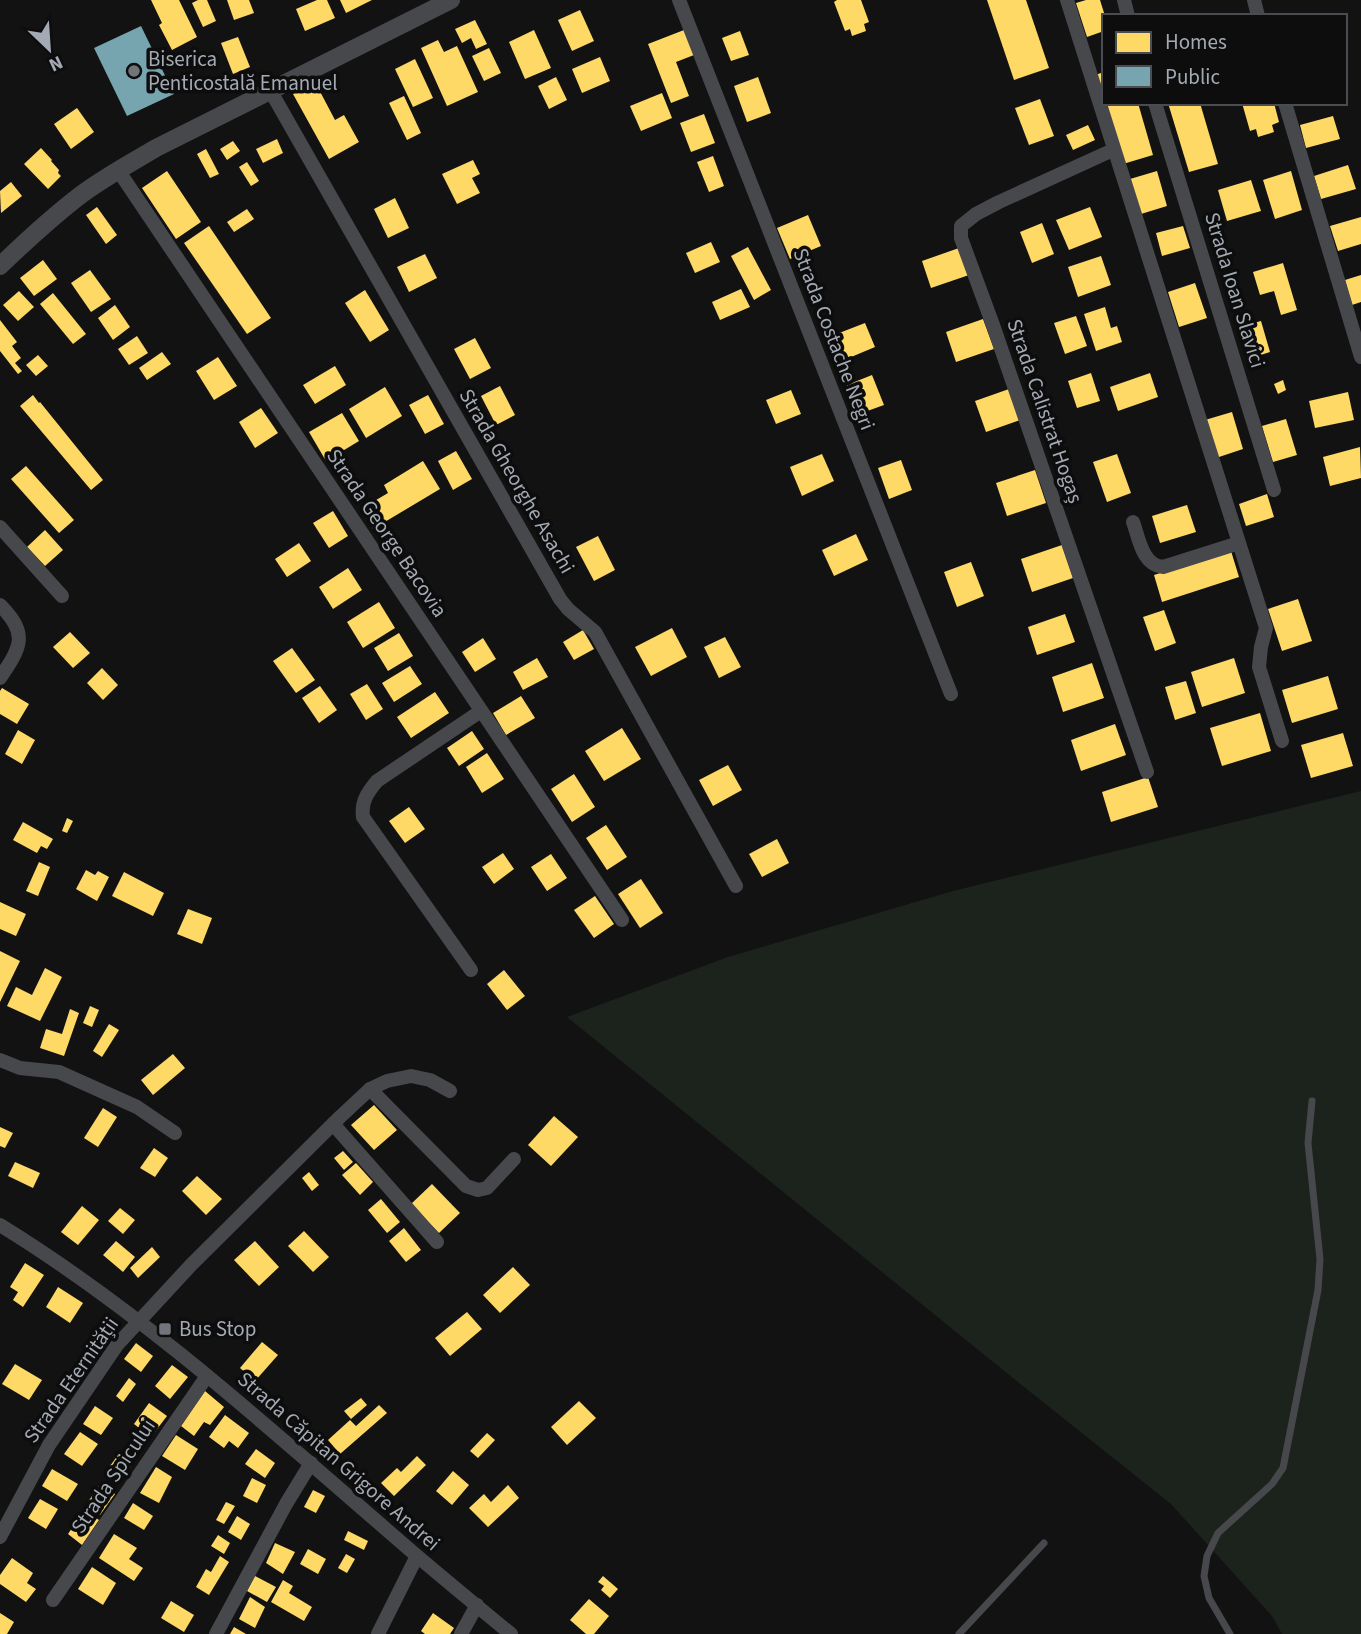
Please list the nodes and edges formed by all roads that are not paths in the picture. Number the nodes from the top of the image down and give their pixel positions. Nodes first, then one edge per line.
1 (451, 0) edge
2 (679, 0) edge
3 (1067, 0) edge
4 (270, 90) junction
5 (1156, 105) edge
6 (1286, 105) edge
7 (1114, 150) junction
8 (118, 170) junction
9 (0, 266) edge
10 (1361, 357) edge
11 (1274, 490) dead end
12 (1133, 522) dead end
13 (0, 527) edge
14 (1239, 543) junction
15 (62, 596) dead end
16 (0, 605) edge
17 (0, 678) edge
18 (951, 694) dead end
19 (481, 711) junction
20 (1282, 741) dead end
21 (1147, 772) dead end
22 (736, 886) dead end
23 (622, 920) dead end
24 (471, 970) dead end
25 (0, 1060) edge
26 (370, 1089) junction
27 (450, 1091) dead end
28 (1312, 1101) dead end
29 (333, 1124) junction
30 (175, 1133) dead end
31 (514, 1159) dead end
32 (0, 1225) edge
33 (437, 1241) dead end
34 (138, 1322) junction
35 (207, 1376) junction
36 (311, 1463) junction
37 (0, 1537) edge
38 (1044, 1543) dead end
39 (417, 1556) junction
40 (53, 1600) dead end
41 (477, 1605) junction
42 (216, 1634) edge
43 (378, 1634) edge
44 (461, 1634) edge
45 (511, 1634) edge
46 (958, 1634) edge
47 (1230, 1634) edge

1 - 4 street
2 - 18 street, Strada Costache Negri
3 - 7 street
4 - 8 street
4 - 22 street, Strada Gheorghe Asachi
5 - 11 street, Strada Ioan Slavici
6 - 10 street
7 - 14 street
7 - 21 street, Strada Calistrat Hogaș
8 - 9 street
8 - 19 street, Strada George Bacovia
12 - 14 street
13 - 15 street
14 - 20 street
16 - 17 street
19 - 23 street, Strada George Bacovia
19 - 24 street
25 - 30 street
26 - 27 street
26 - 29 street
26 - 31 street
28 - 47 lane
29 - 33 street
29 - 34 street
32 - 34 street, Strada Căpitan Grigore Andrei
34 - 35 street, Strada Căpitan Grigore Andrei
34 - 37 street, Strada Eternității
35 - 36 street, Strada Căpitan Grigore Andrei
35 - 40 street, Strada Spicului
36 - 39 street, Strada Căpitan Grigore Andrei
36 - 42 street
38 - 46 lane
39 - 41 street, Strada Căpitan Grigore Andrei
39 - 43 street
41 - 44 street
41 - 45 street, Strada Căpitan Grigore Andrei

